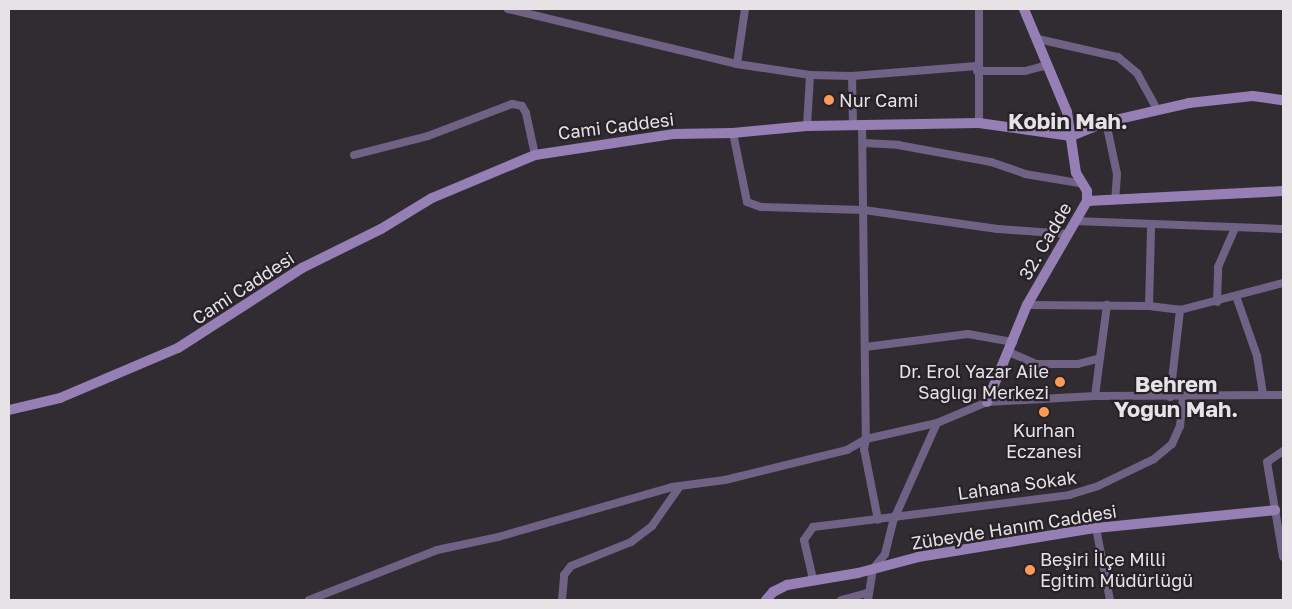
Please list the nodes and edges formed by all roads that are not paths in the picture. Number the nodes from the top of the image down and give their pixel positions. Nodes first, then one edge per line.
1 (508, 9) edge
2 (745, 9) edge
3 (979, 9) edge
4 (1024, 9) edge
5 (1038, 39) junction
6 (737, 64) junction
7 (1048, 65) junction
8 (976, 69) junction
9 (810, 74) junction
10 (852, 76) junction
11 (1283, 100) edge
12 (1158, 111) junction
13 (1106, 122) junction
14 (979, 123) junction
15 (858, 125) junction
16 (807, 126) junction
17 (733, 133) junction
18 (1071, 136) junction
19 (863, 143) junction
20 (354, 155) dead end
21 (534, 155) junction
22 (1080, 182) junction
23 (1283, 191) edge
24 (1115, 200) junction
25 (1087, 201) junction
26 (864, 210) junction
27 (1075, 222) junction
28 (1151, 227) junction
29 (1235, 228) junction
30 (1283, 229) edge
31 (1067, 234) junction
32 (1283, 283) edge
33 (1236, 296) junction
34 (1217, 302) junction
35 (1027, 305) junction
36 (1107, 305) junction
37 (1149, 306) junction
38 (1180, 310) junction
39 (865, 347) junction
40 (1011, 347) junction
41 (1100, 358) junction
42 (1263, 393) junction
43 (1283, 395) edge
44 (1095, 396) junction
45 (1183, 396) junction
46 (1170, 397) junction
47 (987, 402) junction
48 (9, 410) edge
49 (937, 423) junction
50 (866, 439) junction
51 (1283, 451) edge
52 (680, 486) junction
53 (1275, 510) junction
54 (894, 519) junction
55 (878, 520) junction
56 (1096, 528) junction
57 (1283, 557) edge
58 (873, 569) junction
59 (813, 579) junction
60 (330, 592) junction
61 (868, 596) edge
62 (309, 600) edge
63 (336, 600) edge
64 (562, 600) edge
65 (767, 600) edge
66 (841, 600) edge
67 (1110, 600) edge

1 - 6 street
2 - 6 street
3 - 8 street
4 - 5 street, 32. Cadde
5 - 7 street, 32. Cadde
5 - 12 street
6 - 9 street
7 - 8 street
7 - 18 street, 32. Cadde
8 - 10 street
8 - 14 street
9 - 10 street
9 - 16 street
10 - 15 street
11 - 12 street, Cami Caddesi
12 - 13 street, Cami Caddesi
13 - 18 street, Cami Caddesi
13 - 24 street
14 - 15 street, Cami Caddesi
14 - 18 street, Cami Caddesi
15 - 16 street, Cami Caddesi
15 - 19 street
16 - 17 street, Cami Caddesi
17 - 21 street, Cami Caddesi
17 - 26 street
18 - 22 street, 32. Cadde
19 - 22 street
19 - 26 street
20 - 21 street
21 - 48 street, Cami Caddesi
22 - 25 street, 32. Cadde
23 - 24 street
24 - 25 street
25 - 27 street, 32. Cadde
26 - 31 street
26 - 39 street
27 - 28 street
27 - 31 street, 32. Cadde
28 - 29 street
28 - 37 street
29 - 30 street
29 - 34 street
31 - 35 street, 32. Cadde
32 - 33 street
33 - 34 street
33 - 42 street
34 - 38 street
35 - 36 street
35 - 40 street, 32. Cadde
36 - 37 street
36 - 41 street
37 - 38 street
38 - 46 street
39 - 40 street
39 - 50 street
40 - 41 street
40 - 47 street, 32. Cadde
41 - 44 street
42 - 43 street
42 - 45 street
44 - 46 street
44 - 47 street
45 - 46 street
45 - 54 street, Lahana Sokak
47 - 49 street
49 - 50 street
49 - 54 street
50 - 52 street
50 - 55 street
51 - 53 street
52 - 60 street
52 - 64 street
53 - 56 street, Zübeyde Hanım Caddesi
53 - 57 street
54 - 55 street, Lahana Sokak
54 - 58 street
55 - 59 street, Lahana Sokak
56 - 58 street, Zübeyde Hanım Caddesi
56 - 67 street
58 - 59 street, Zübeyde Hanım Caddesi
58 - 61 street
59 - 65 street, Zübeyde Hanım Caddesi
60 - 62 street
60 - 63 street
61 - 66 street

